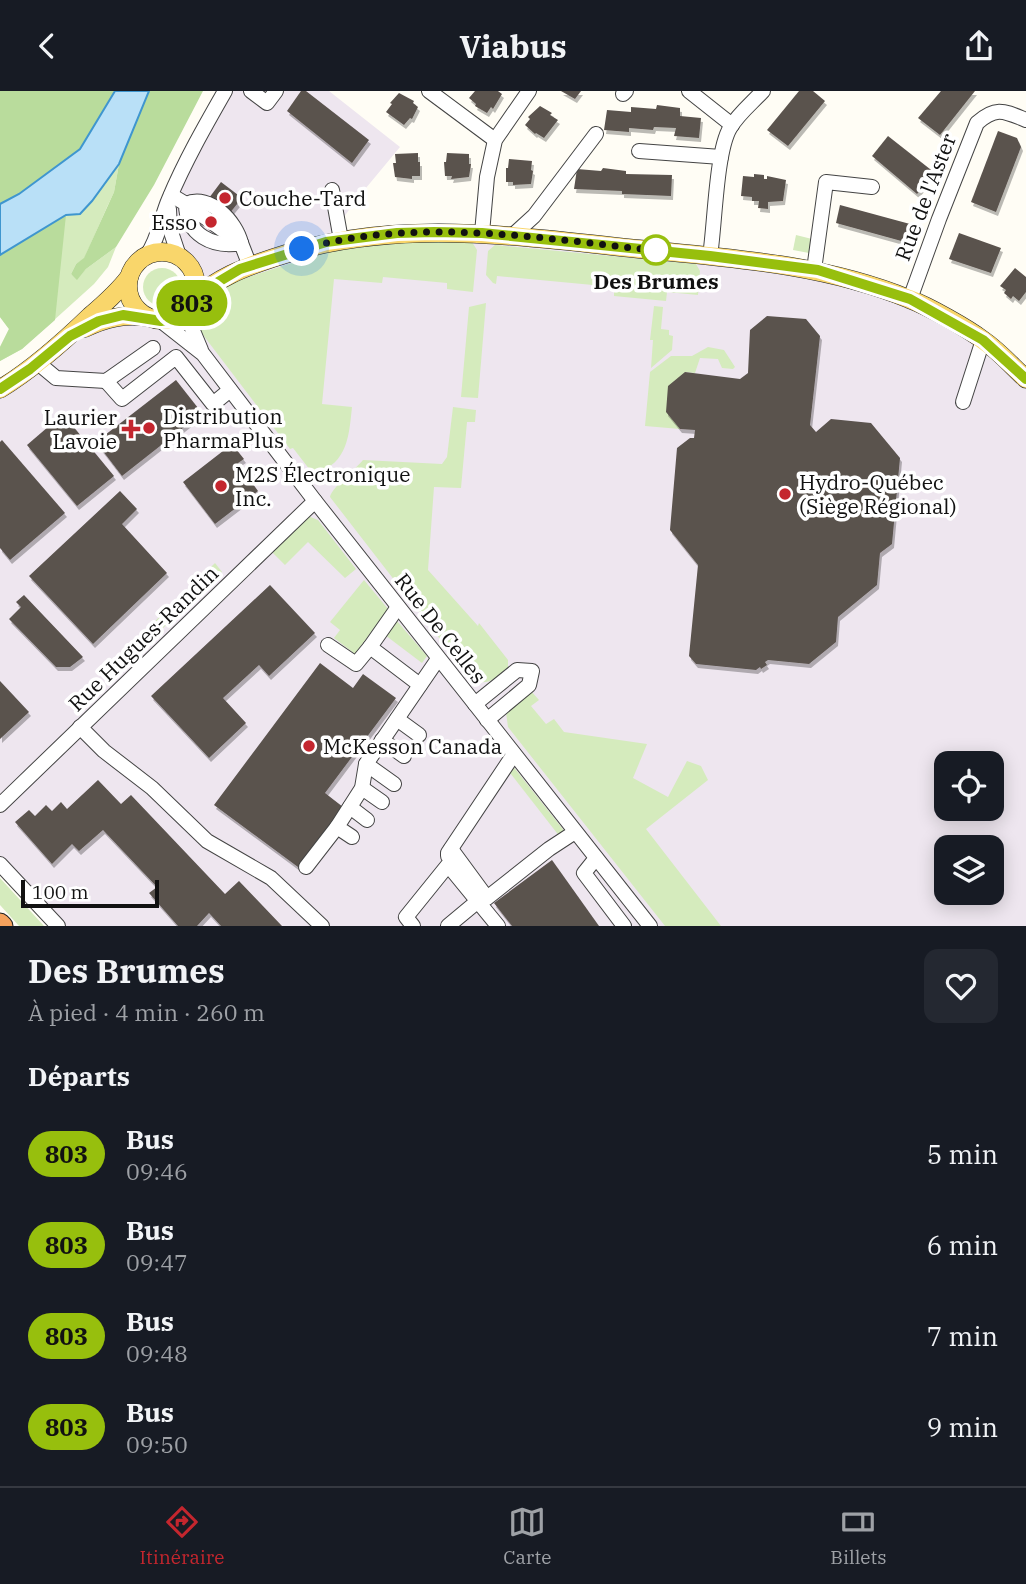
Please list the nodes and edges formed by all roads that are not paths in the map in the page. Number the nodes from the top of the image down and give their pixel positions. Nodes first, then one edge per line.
1 (225, 91) edge
2 (251, 91) edge
3 (276, 91) edge
4 (429, 91) edge
5 (528, 91) edge
6 (689, 91) edge
7 (763, 91) edge
8 (1026, 120) edge
9 (732, 125) junction
10 (596, 134) dead end
11 (495, 140) junction
12 (639, 151) dead end
13 (721, 157) junction
14 (872, 187) dead end
15 (332, 190) dead end
16 (170, 198) junction
17 (186, 204) junction
18 (482, 233) junction
19 (512, 236) junction
20 (341, 240) junction
21 (241, 243) junction
22 (148, 255) junction
23 (710, 256) junction
24 (184, 261) junction
25 (245, 267) junction
26 (814, 270) junction
27 (129, 277) junction
28 (910, 299) junction
29 (191, 303) junction
30 (154, 319) junction
31 (70, 336) junction
32 (983, 340) junction
33 (153, 348) dead end
34 (203, 354) junction
35 (37, 363) junction
36 (1026, 379) edge
37 (106, 381) junction
38 (0, 389) edge
39 (230, 390) junction
40 (963, 402) dead end
41 (314, 501) junction
42 (398, 607) junction
43 (328, 645) dead end
44 (370, 647) junction
45 (439, 659) junction
46 (421, 685) junction
47 (475, 704) junction
48 (397, 719) junction
49 (487, 720) junction
50 (80, 727) junction
51 (419, 734) dead end
52 (382, 740) junction
53 (514, 754) junction
54 (404, 756) dead end
55 (366, 764) junction
56 (394, 784) dead end
57 (362, 787) junction
58 (382, 802) dead end
59 (0, 805) edge
60 (350, 807) junction
61 (367, 820) dead end
62 (337, 827) junction
63 (575, 832) junction
64 (352, 837) dead end
65 (449, 857) junction
66 (596, 859) junction
67 (0, 864) edge
68 (306, 867) dead end
69 (478, 901) junction
70 (490, 923) edge
71 (58, 926) edge
72 (322, 926) edge
73 (413, 926) edge
74 (448, 926) edge
75 (624, 926) edge
76 (650, 926) edge

1 - 16 street
2 - 3 street
4 - 11 street
5 - 11 street
6 - 9 street
7 - 9 street
8 - 28 street, Rue de l'Aster
9 - 13 street
10 - 19 street
11 - 18 street
12 - 13 street
13 - 23 street
14 - 26 street
15 - 20 street
16 - 17 street
16 - 22 street
16 - 24 street
17 - 21 street
17 - 21 street
18 - 19 main road
18 - 20 main road
19 - 23 main road
20 - 25 main road
21 - 25 street
22 - 24 main road
22 - 27 main road
23 - 26 main road
24 - 25 main road
24 - 29 main road
25 - 29 main road
26 - 28 main road
27 - 30 main road
27 - 31 main road
28 - 32 main road
29 - 30 main road
29 - 34 street, Rue De Celles
30 - 31 main road
30 - 34 street, Rue De Celles
31 - 35 main road
32 - 36 main road
32 - 40 street
33 - 37 street
34 - 39 street, Rue De Celles
35 - 37 street
35 - 38 main road
37 - 39 street
39 - 41 street, Rue De Celles
41 - 42 street, Rue De Celles
41 - 50 street, Rue Hugues-Randin
42 - 44 street
42 - 45 street, Rue De Celles
43 - 44 street
44 - 46 street
45 - 46 street
45 - 47 street, Rue De Celles
46 - 48 street
47 - 49 street, Rue De Celles
47 - 49 street
48 - 51 street
48 - 52 street
49 - 53 street, Rue De Celles
50 - 59 street, Rue Hugues-Randin
50 - 72 street
52 - 54 street
52 - 55 street
53 - 63 street, Rue De Celles
53 - 65 street
55 - 56 street
55 - 57 street
57 - 58 street
57 - 60 street
60 - 61 street
60 - 62 street
62 - 64 street
62 - 68 street
63 - 65 street
63 - 66 street, Rue De Celles
65 - 69 street
65 - 73 street
66 - 75 street
66 - 76 street, Rue De Celles
67 - 71 street
69 - 70 street
69 - 74 street

